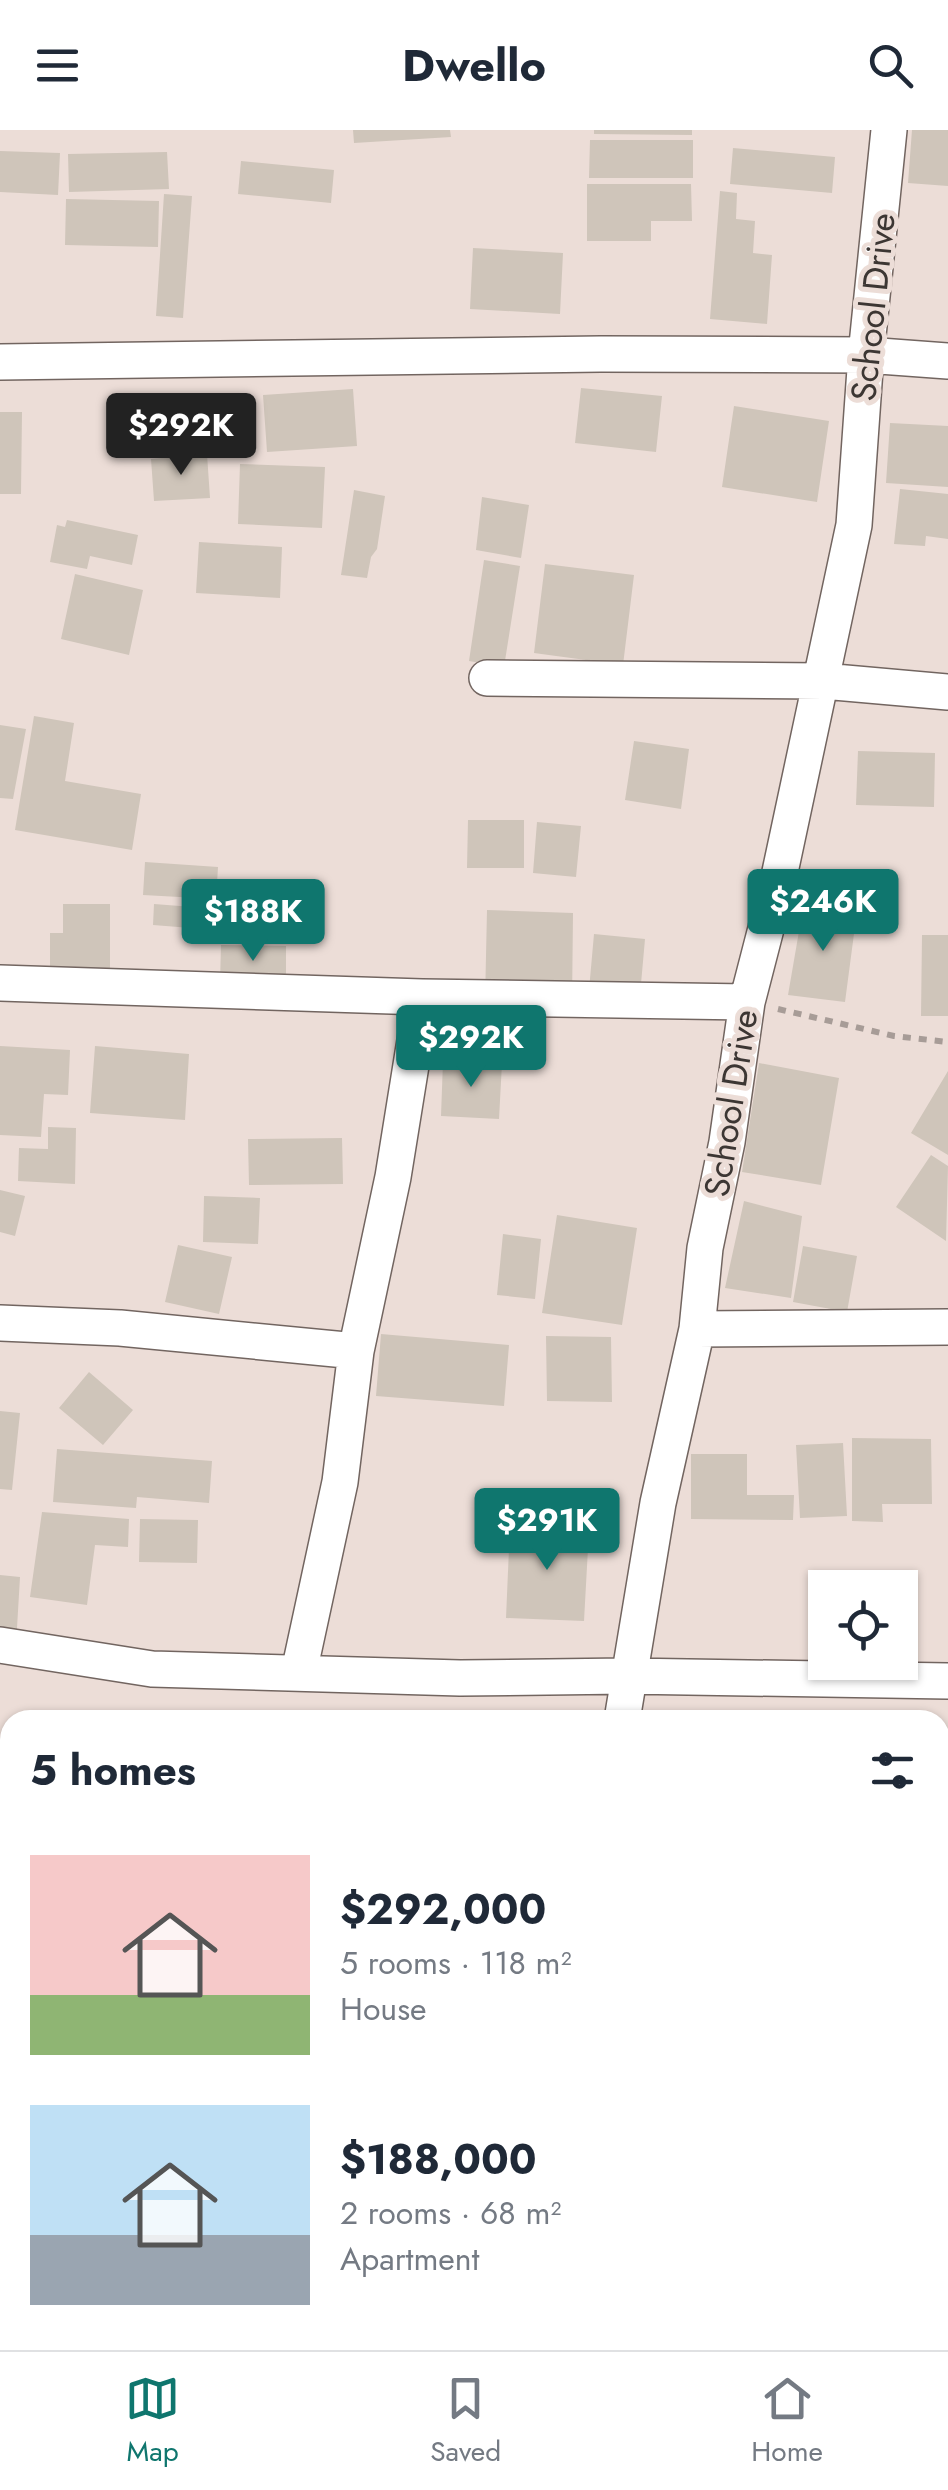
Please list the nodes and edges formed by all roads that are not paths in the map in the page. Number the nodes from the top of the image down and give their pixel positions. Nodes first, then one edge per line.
1 (889, 130) edge
2 (866, 355) junction
3 (948, 361) edge
4 (0, 362) edge
5 (487, 678) dead end
6 (823, 681) junction
7 (948, 692) edge
8 (0, 983) edge
9 (422, 997) junction
10 (746, 1002) junction
11 (0, 1323) edge
12 (948, 1327) edge
13 (697, 1329) junction
14 (356, 1351) junction
15 (0, 1645) edge
16 (299, 1672) junction
17 (628, 1676) junction
18 (948, 1681) edge
19 (623, 1710) edge

1 - 2 street, School Drive
2 - 3 street
2 - 4 street
2 - 6 street, School Drive
5 - 6 street
6 - 7 street
6 - 10 street, School Drive
8 - 9 street
9 - 10 street
9 - 14 street
10 - 13 street, School Drive
11 - 14 street
12 - 13 street
13 - 17 street, School Drive
14 - 16 street
15 - 16 street
16 - 17 street
17 - 18 street
17 - 19 street, School Drive

